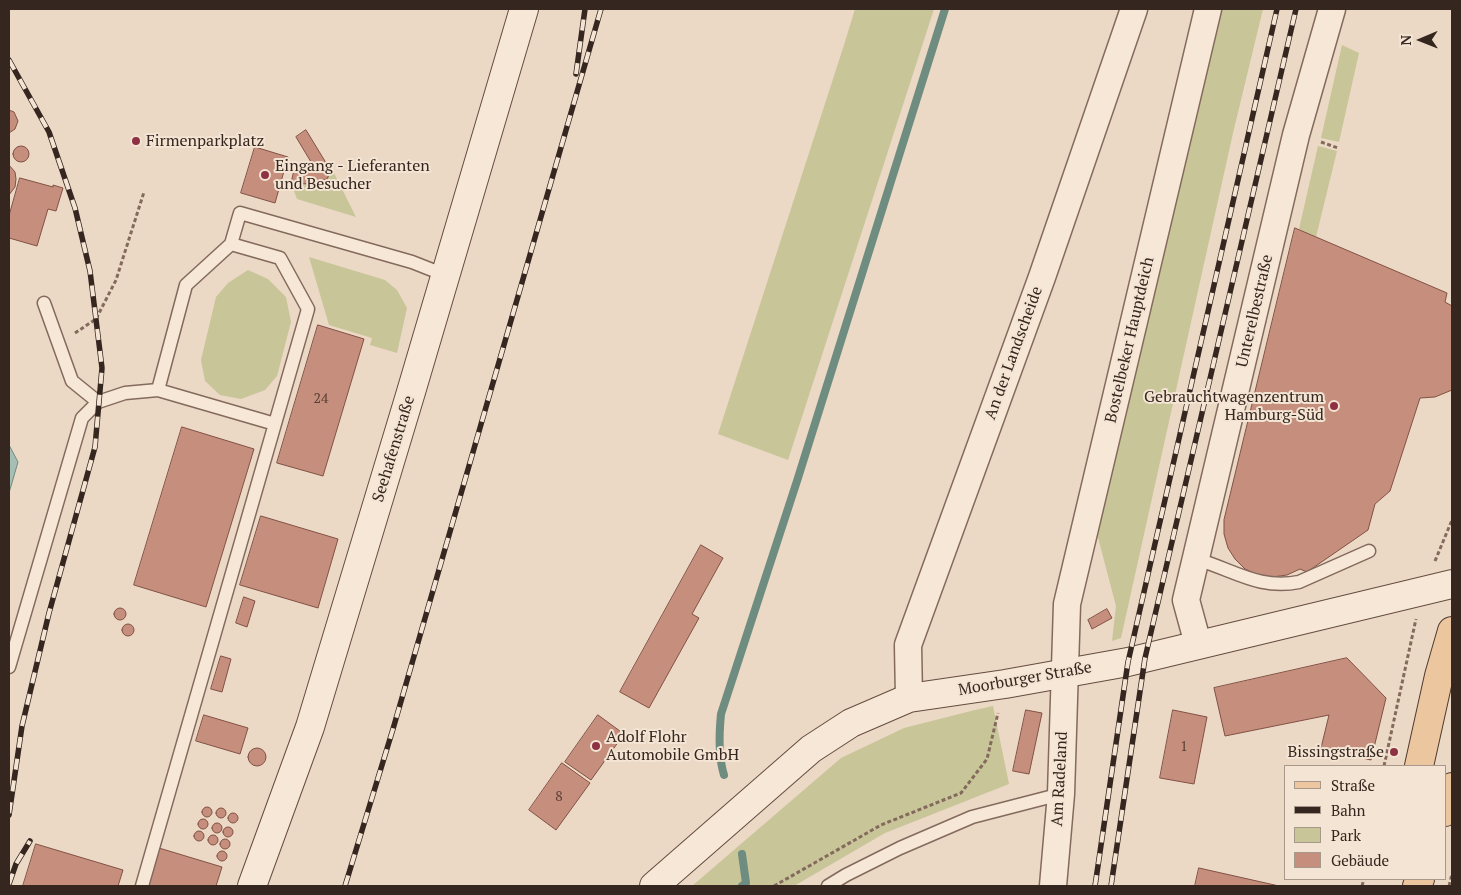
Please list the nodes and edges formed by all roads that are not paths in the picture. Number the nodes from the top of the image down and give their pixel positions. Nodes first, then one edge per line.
1 (524, 9) edge
2 (1134, 9) edge
3 (1208, 9) edge
4 (1332, 9) edge
5 (231, 244) junction
6 (445, 276) junction
7 (44, 303) dead end
8 (158, 390) junction
9 (98, 402) junction
10 (274, 424) junction
11 (1369, 551) dead end
12 (1196, 559) junction
13 (1452, 584) edge
14 (1452, 631) edge
15 (1198, 644) junction
16 (9, 667) edge
17 (1064, 672) junction
18 (909, 698) junction
19 (1419, 765) edge
20 (1452, 787) edge
21 (1060, 794) junction
22 (1446, 808) edge
23 (142, 886) edge
24 (252, 886) edge
25 (654, 886) edge
26 (828, 886) edge
27 (1052, 886) edge

1 - 6 main road, Seehafenstraße
2 - 18 street, An der Landscheide
3 - 17 street, Bostelbeker Hauptdeich
4 - 12 street, Unterelbestraße
5 - 6 lane
5 - 8 lane
5 - 10 lane
6 - 24 main road, Seehafenstraße
7 - 9 lane
8 - 9 lane
8 - 10 lane
9 - 16 lane
10 - 23 lane
11 - 12 lane
12 - 15 street, Unterelbestraße
13 - 15 main road, Moorburger Straße
14 - 19 main road
15 - 17 main road, Moorburger Straße
17 - 18 main road, Moorburger Straße
17 - 21 street, Am Radeland
18 - 25 main road, Moorburger Straße
20 - 22 main road
21 - 26 lane
21 - 27 street, Am Radeland

